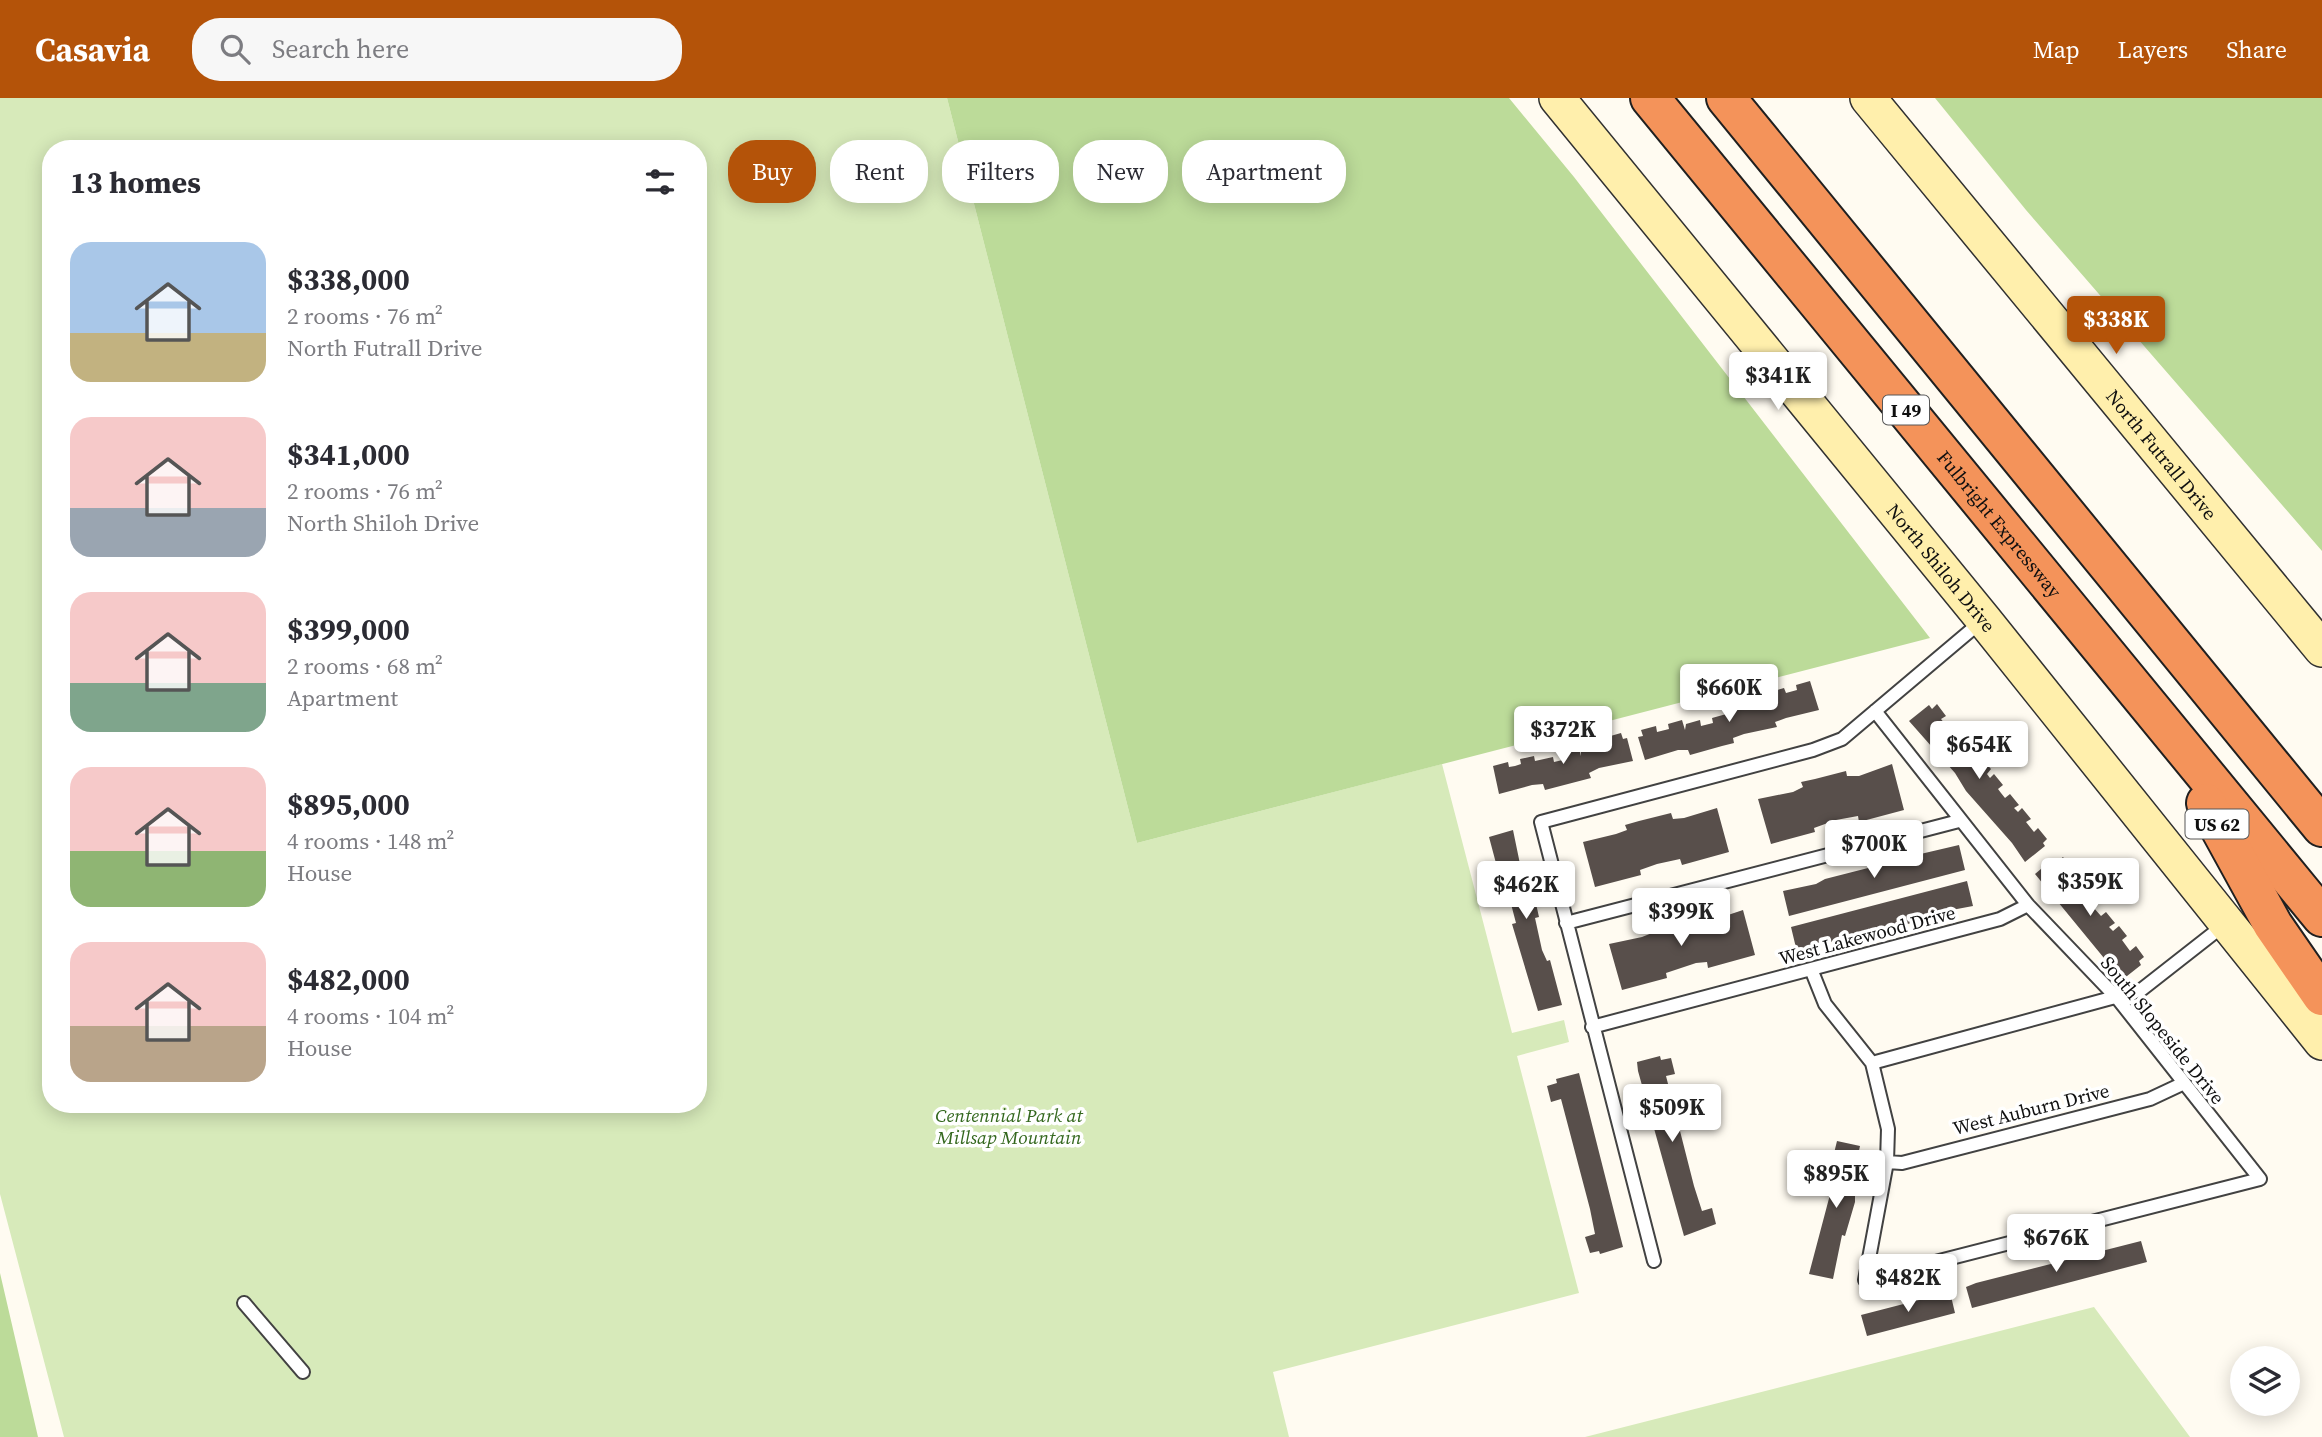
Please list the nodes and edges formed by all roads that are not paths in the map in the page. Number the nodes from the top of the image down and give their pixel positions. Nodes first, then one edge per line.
1 (1557, 98) edge
2 (1650, 98) edge
3 (1726, 98) edge
4 (1868, 98) edge
5 (1984, 620) junction
6 (2322, 649) edge
7 (1875, 711) junction
8 (2161, 723) junction
9 (1959, 821) junction
10 (2322, 827) edge
11 (2028, 905) junction
12 (2322, 917) edge
13 (1566, 923) junction
14 (2226, 923) junction
15 (1811, 969) junction
16 (2322, 996) edge
17 (2118, 999) junction
18 (1592, 1027) junction
19 (2322, 1042) edge
20 (1871, 1063) junction
21 (2182, 1084) junction
22 (1887, 1162) junction
23 (1654, 1261) dead end
24 (244, 1303) dead end
25 (303, 1372) dead end

1 - 5 main road, North Shiloh Drive
2 - 8 highway, Fulbright Expressway / I 49
3 - 10 highway
4 - 6 main road, North Futrall Drive
5 - 7 lane
5 - 14 main road, North Shiloh Drive
7 - 9 lane, South Slopeside Drive
7 - 13 lane
8 - 12 highway, Fulbright Expressway / I 49
8 - 16 highway, US 62
9 - 11 lane, South Slopeside Drive
9 - 13 lane
11 - 15 lane, West Lakewood Drive
11 - 17 lane, South Slopeside Drive
13 - 18 lane
14 - 17 lane
14 - 19 main road, North Shiloh Drive
15 - 18 lane, West Lakewood Drive
15 - 20 lane
17 - 20 lane
17 - 21 lane, South Slopeside Drive
18 - 23 lane
20 - 22 lane
21 - 22 lane, West Auburn Drive
21 - 22 lane, South Slopeside Drive
24 - 25 lane

